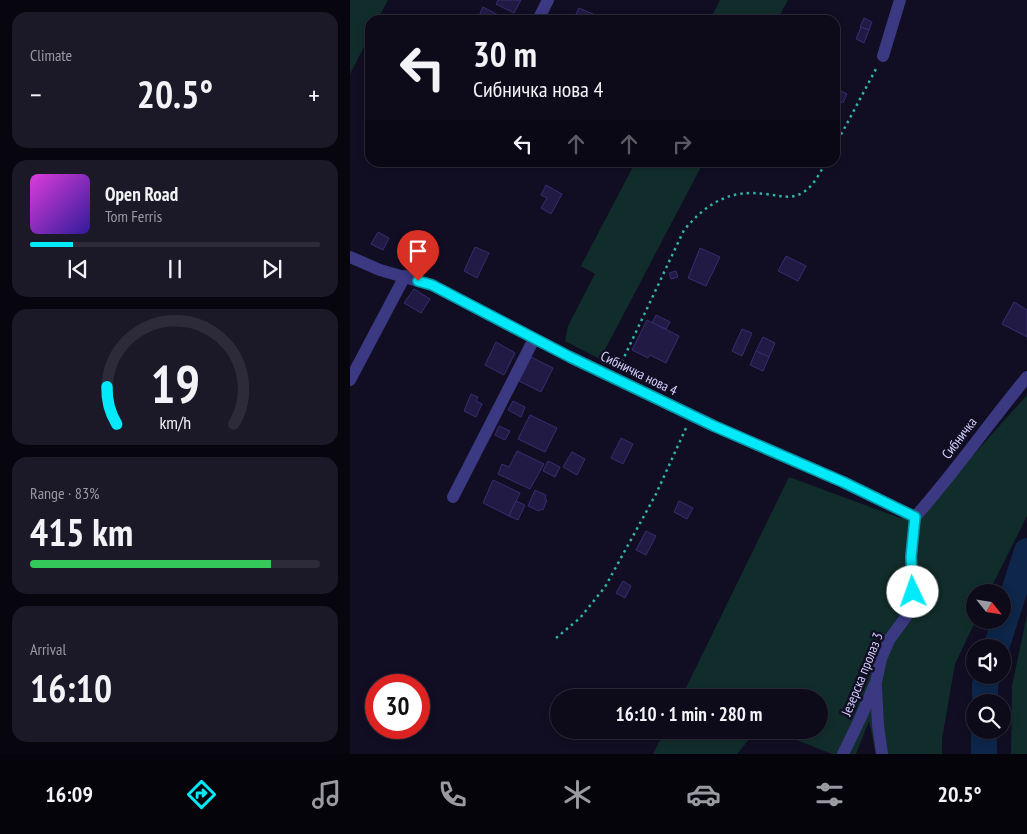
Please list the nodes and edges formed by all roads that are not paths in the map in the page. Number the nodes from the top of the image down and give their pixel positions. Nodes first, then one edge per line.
1 (548, 0) edge
2 (900, 0) edge
3 (540, 15) edge
4 (883, 56) road end
5 (350, 257) edge
6 (405, 276) junction
7 (534, 339) junction
8 (1027, 377) edge
9 (350, 380) edge
10 (454, 497) dead end
11 (915, 517) junction
12 (876, 682) junction
13 (843, 754) edge
14 (882, 754) edge

1 - 3 street
2 - 4 street
5 - 6 street, Сибничка нова 4
6 - 7 street, Сибничка нова 4
6 - 9 street
7 - 10 street
7 - 11 street, Сибничка нова 4
8 - 11 street, Сибничка
11 - 12 street, Језерска пролаз 3
12 - 13 street, Језерска пролаз 3
12 - 14 street

